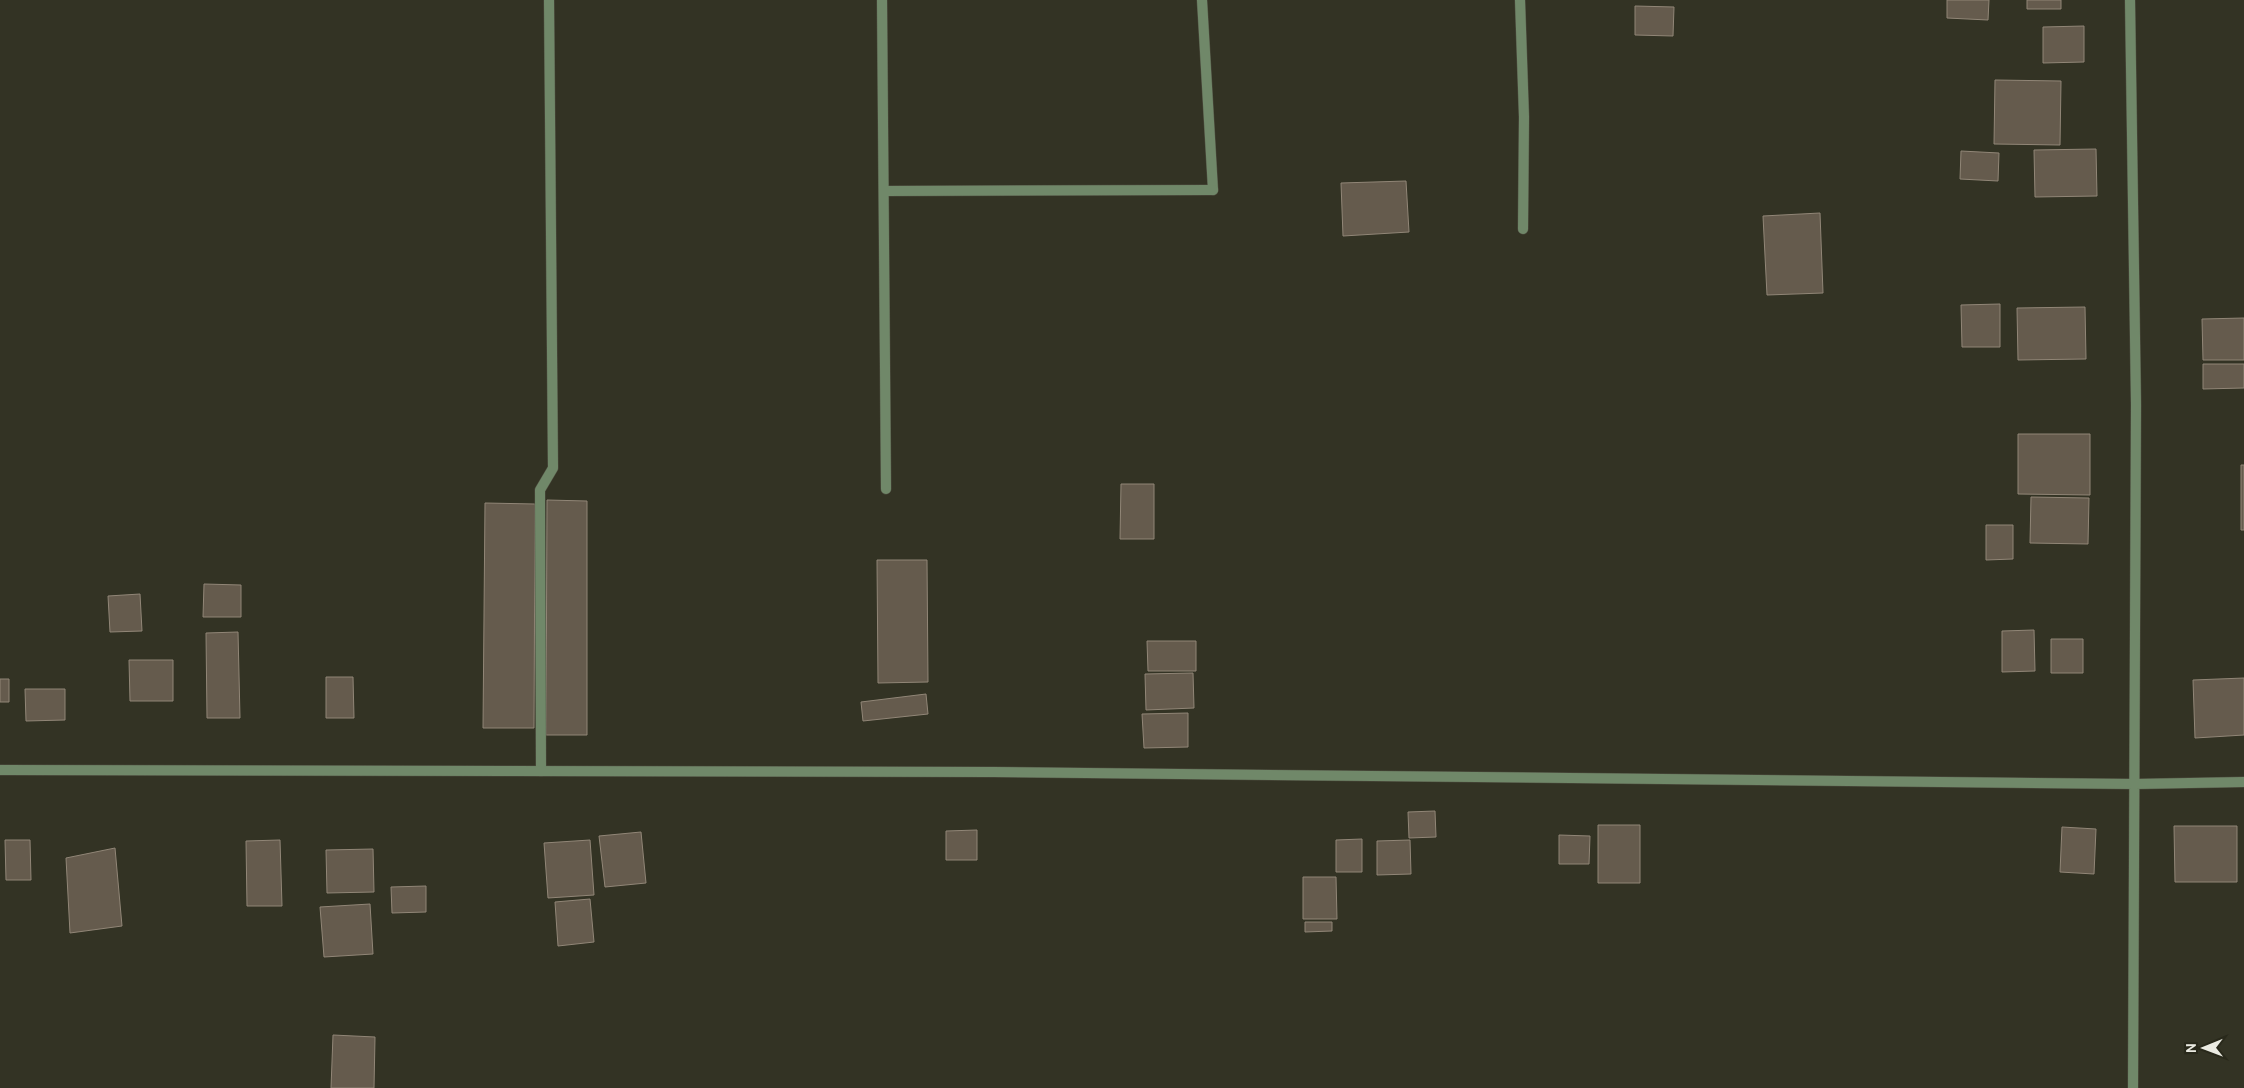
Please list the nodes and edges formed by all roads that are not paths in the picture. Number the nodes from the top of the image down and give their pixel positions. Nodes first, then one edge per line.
1 (549, 0) edge
2 (882, 0) edge
3 (1202, 0) edge
4 (1520, 0) edge
5 (2130, 0) edge
6 (885, 191) junction
7 (1522, 229) dead end
8 (886, 489) dead end
9 (0, 770) edge
10 (541, 771) junction
11 (2244, 782) edge
12 (2135, 784) junction
13 (2133, 1088) edge

1 - 10 street
2 - 6 street
3 - 6 street
4 - 7 street
5 - 12 street
6 - 8 street
9 - 10 street
10 - 12 street
11 - 12 street
12 - 13 street

